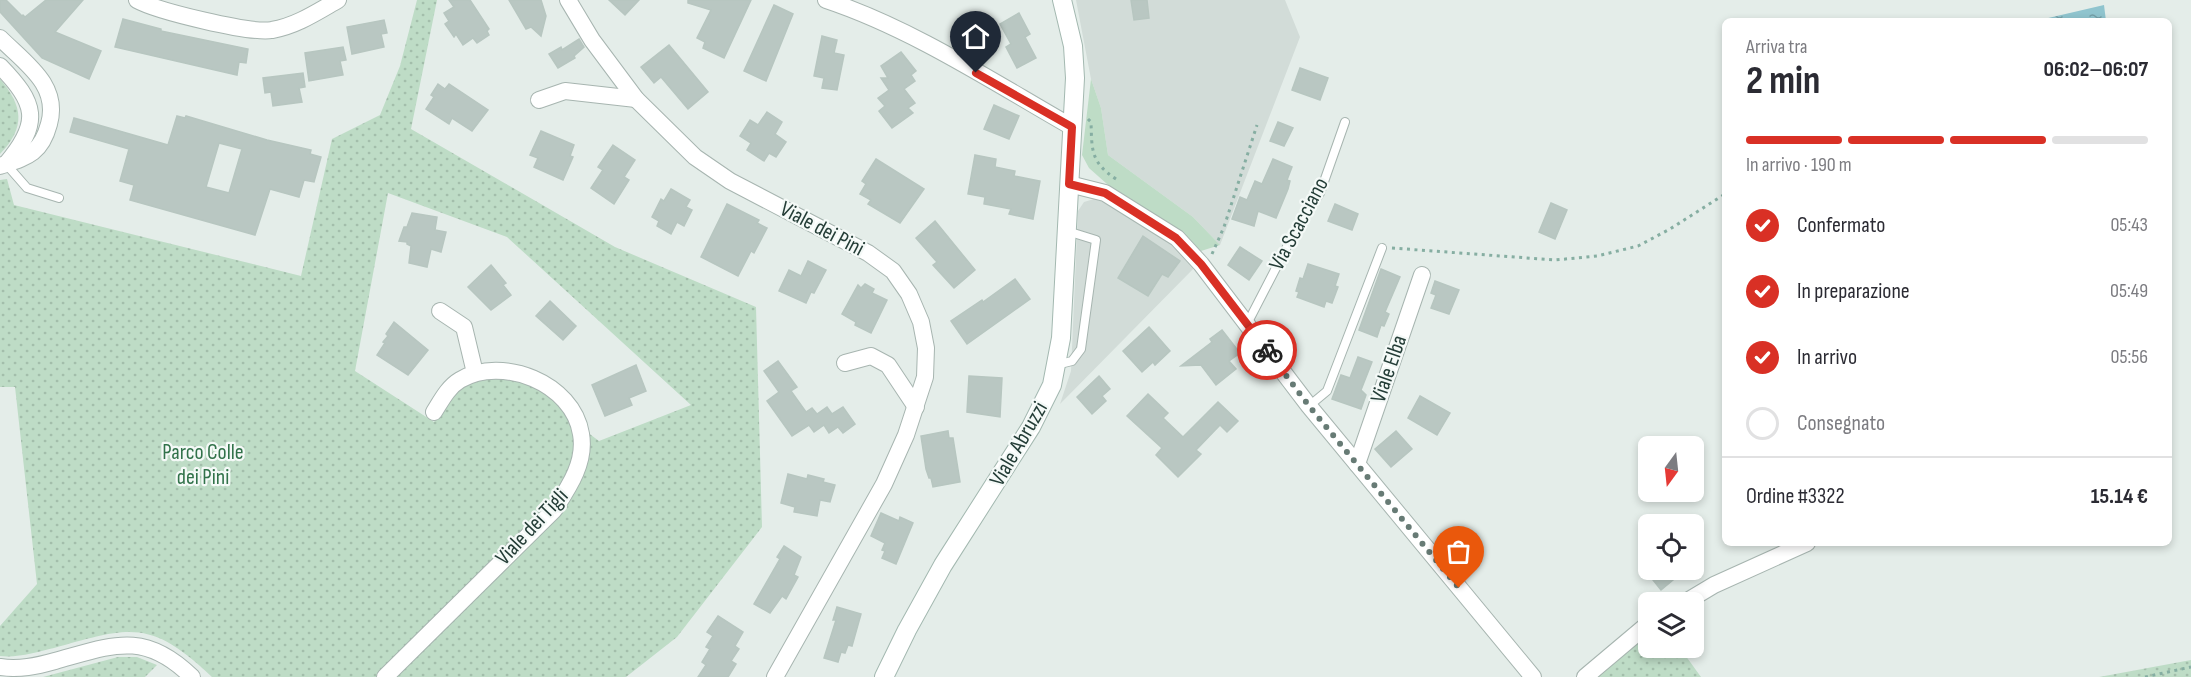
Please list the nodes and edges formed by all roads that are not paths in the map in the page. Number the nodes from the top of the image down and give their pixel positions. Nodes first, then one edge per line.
1 (137, 0) edge
2 (338, 0) edge
3 (568, 0) edge
4 (826, 0) edge
5 (1062, 0) edge
6 (0, 38) edge
7 (0, 66) edge
8 (636, 99) junction
9 (539, 100) dead end
10 (1345, 122) dead end
11 (1072, 127) junction
12 (3, 165) edge
13 (1069, 184) junction
14 (58, 198) dead end
15 (1067, 231) junction
16 (1382, 248) road end
17 (1422, 275) dead end
18 (440, 311) dead end
19 (1247, 324) junction
20 (845, 363) dead end
21 (1056, 365) junction
22 (475, 373) junction
23 (1309, 406) junction
24 (916, 407) junction
25 (434, 412) dead end
26 (1357, 464) junction
27 (1800, 546) edge
28 (1702, 592) edge
29 (1638, 632) edge
30 (0, 667) edge
31 (192, 677) edge
32 (385, 677) edge
33 (775, 677) edge
34 (884, 677) edge
35 (1533, 677) edge
36 (1585, 677) edge

1 - 2 street
3 - 8 street, Viale dei Pini
4 - 11 street
5 - 11 street, Viale Abruzzi
6 - 12 street
7 - 12 street
8 - 9 street
8 - 24 street, Viale dei Pini
10 - 19 lane, Via Scacciano
11 - 13 street, Viale Abruzzi
12 - 14 lane
13 - 15 street, Viale Abruzzi
13 - 19 street
15 - 21 street, Viale Abruzzi
15 - 21 lane
16 - 23 lane
17 - 26 street, Viale Elba
18 - 22 street
19 - 23 street
20 - 24 street
21 - 34 street, Viale Abruzzi
22 - 25 street, Viale dei Tigli
22 - 32 street, Viale dei Tigli
23 - 26 street
24 - 33 street, Viale dei Pini
26 - 35 street
27 - 28 street
29 - 36 street
30 - 31 street

